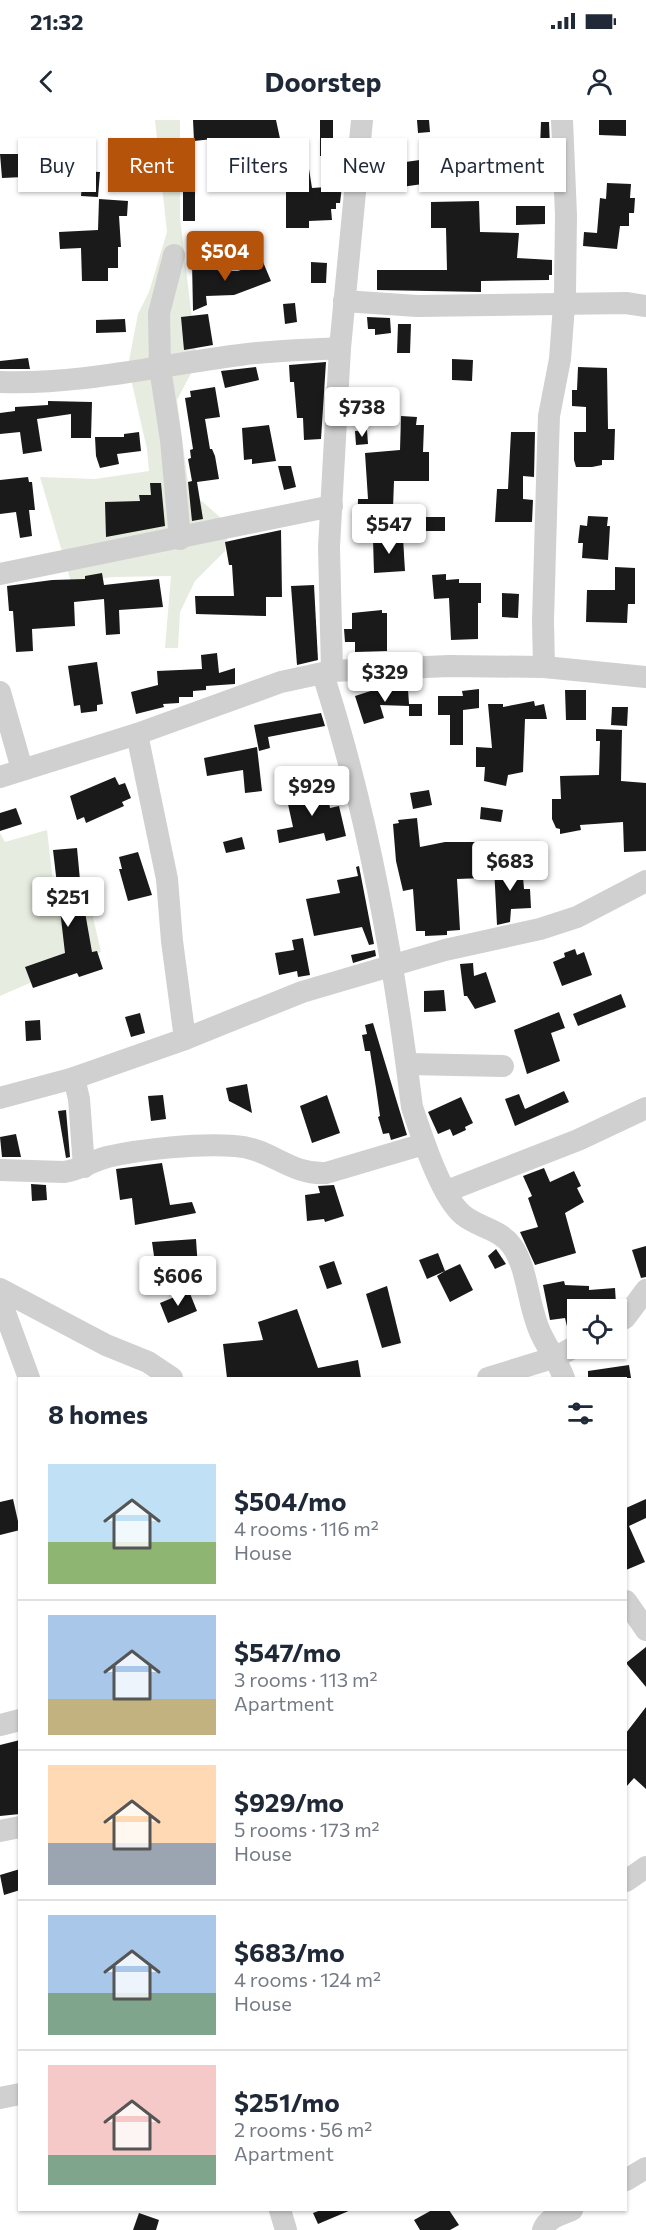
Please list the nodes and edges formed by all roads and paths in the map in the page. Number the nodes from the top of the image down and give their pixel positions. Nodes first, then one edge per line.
1 (362, 120) edge
2 (561, 120) edge
3 (174, 255) dead end
4 (344, 301) junction
5 (564, 305) junction
6 (646, 306) edge
7 (340, 348) junction
8 (160, 368) junction
9 (0, 382) edge
10 (332, 506) junction
11 (180, 539) junction
12 (0, 573) edge
13 (544, 667) junction
14 (327, 672) junction
15 (646, 677) edge
16 (0, 692) edge
17 (137, 734) junction
18 (22, 769) junction
19 (0, 777) edge
20 (646, 881) edge
21 (392, 967) junction
22 (185, 1039) junction
23 (407, 1064) junction
24 (503, 1066) dead end
25 (74, 1078) junction
26 (0, 1098) edge
27 (646, 1108) edge
28 (424, 1144) junction
29 (84, 1167) junction
30 (0, 1170) edge
31 (447, 1191) junction
32 (0, 1289) edge
33 (646, 1290) edge
34 (0, 1299) edge
35 (627, 1315) edge
36 (8, 1338) edge
37 (567, 1351) edge
38 (556, 1357) junction
39 (28, 1377) edge
40 (170, 1377) edge
41 (491, 1377) edge
42 (564, 1377) edge
43 (627, 1602) edge
44 (646, 1630) edge
45 (18, 1720) edge
46 (0, 1725) edge
47 (18, 1827) edge
48 (0, 1831) edge
49 (646, 1867) edge
50 (627, 1880) edge
51 (18, 2094) edge
52 (0, 2098) edge
53 (646, 2168) edge
54 (627, 2179) edge
55 (280, 2211) edge
56 (569, 2211) edge
57 (286, 2230) edge
58 (543, 2230) edge

1 - 4 street
2 - 5 street
3 - 8 street
4 - 5 street
4 - 7 street
5 - 6 street
5 - 13 street
7 - 8 street
7 - 10 street
8 - 9 street
8 - 11 street
10 - 11 street
10 - 14 street
11 - 12 street
13 - 14 street
13 - 15 street
14 - 17 street
14 - 21 street
16 - 18 street
17 - 18 street
17 - 22 street
18 - 19 street
20 - 21 street
21 - 22 street
21 - 23 street
22 - 25 street
23 - 24 street
23 - 28 street
25 - 26 street
25 - 29 street
27 - 31 street
28 - 29 street
28 - 31 street
29 - 30 street
31 - 38 street
32 - 40 street
33 - 35 street
34 - 36 street
36 - 39 street
37 - 38 street
38 - 41 street
38 - 42 street
43 - 44 street
45 - 46 street
47 - 48 street
49 - 50 street
51 - 52 street
53 - 54 street
55 - 57 street
56 - 58 street

